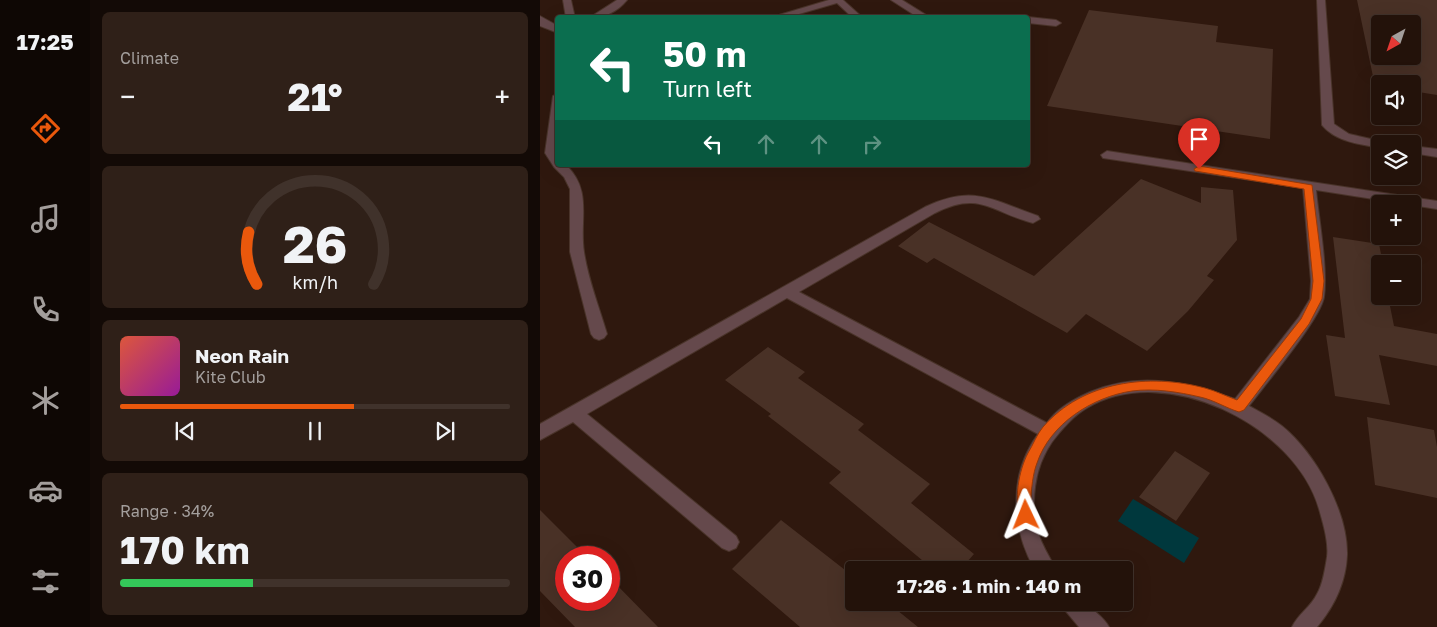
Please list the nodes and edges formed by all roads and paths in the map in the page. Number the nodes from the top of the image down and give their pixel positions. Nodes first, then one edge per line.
1 (567, 0) edge
2 (623, 0) edge
3 (838, 0) edge
4 (895, 0) edge
5 (1321, 0) edge
6 (570, 15) edge
7 (599, 15) edge
8 (784, 15) edge
9 (856, 15) edge
10 (922, 15) edge
11 (540, 19) edge
12 (1030, 20) edge
13 (1056, 23) dead end
14 (555, 29) edge
15 (555, 119) edge
16 (1371, 142) edge
17 (1421, 150) edge
18 (1437, 153) edge
19 (1107, 155) dead end
20 (555, 159) edge
21 (561, 167) edge
22 (1309, 187) junction
23 (1437, 206) edge
24 (1033, 219) dead end
25 (787, 292) junction
26 (598, 334) dead end
27 (1239, 407) junction
28 (575, 414) junction
29 (1047, 432) junction
30 (540, 434) edge
31 (729, 542) dead end
32 (1041, 561) edge
33 (1078, 611) edge
34 (1091, 625) edge
35 (1303, 627) edge

1 - 6 street
2 - 7 street
3 - 8 street
3 - 9 street
4 - 10 street
5 - 16 street
11 - 14 street
12 - 13 street
15 - 20 street
17 - 18 street
19 - 22 street
21 - 26 street
22 - 23 street
22 - 27 street
24 - 25 street
25 - 28 street
25 - 29 street
27 - 29 street
27 - 35 street
28 - 30 street
28 - 31 street
29 - 32 street
33 - 34 street

